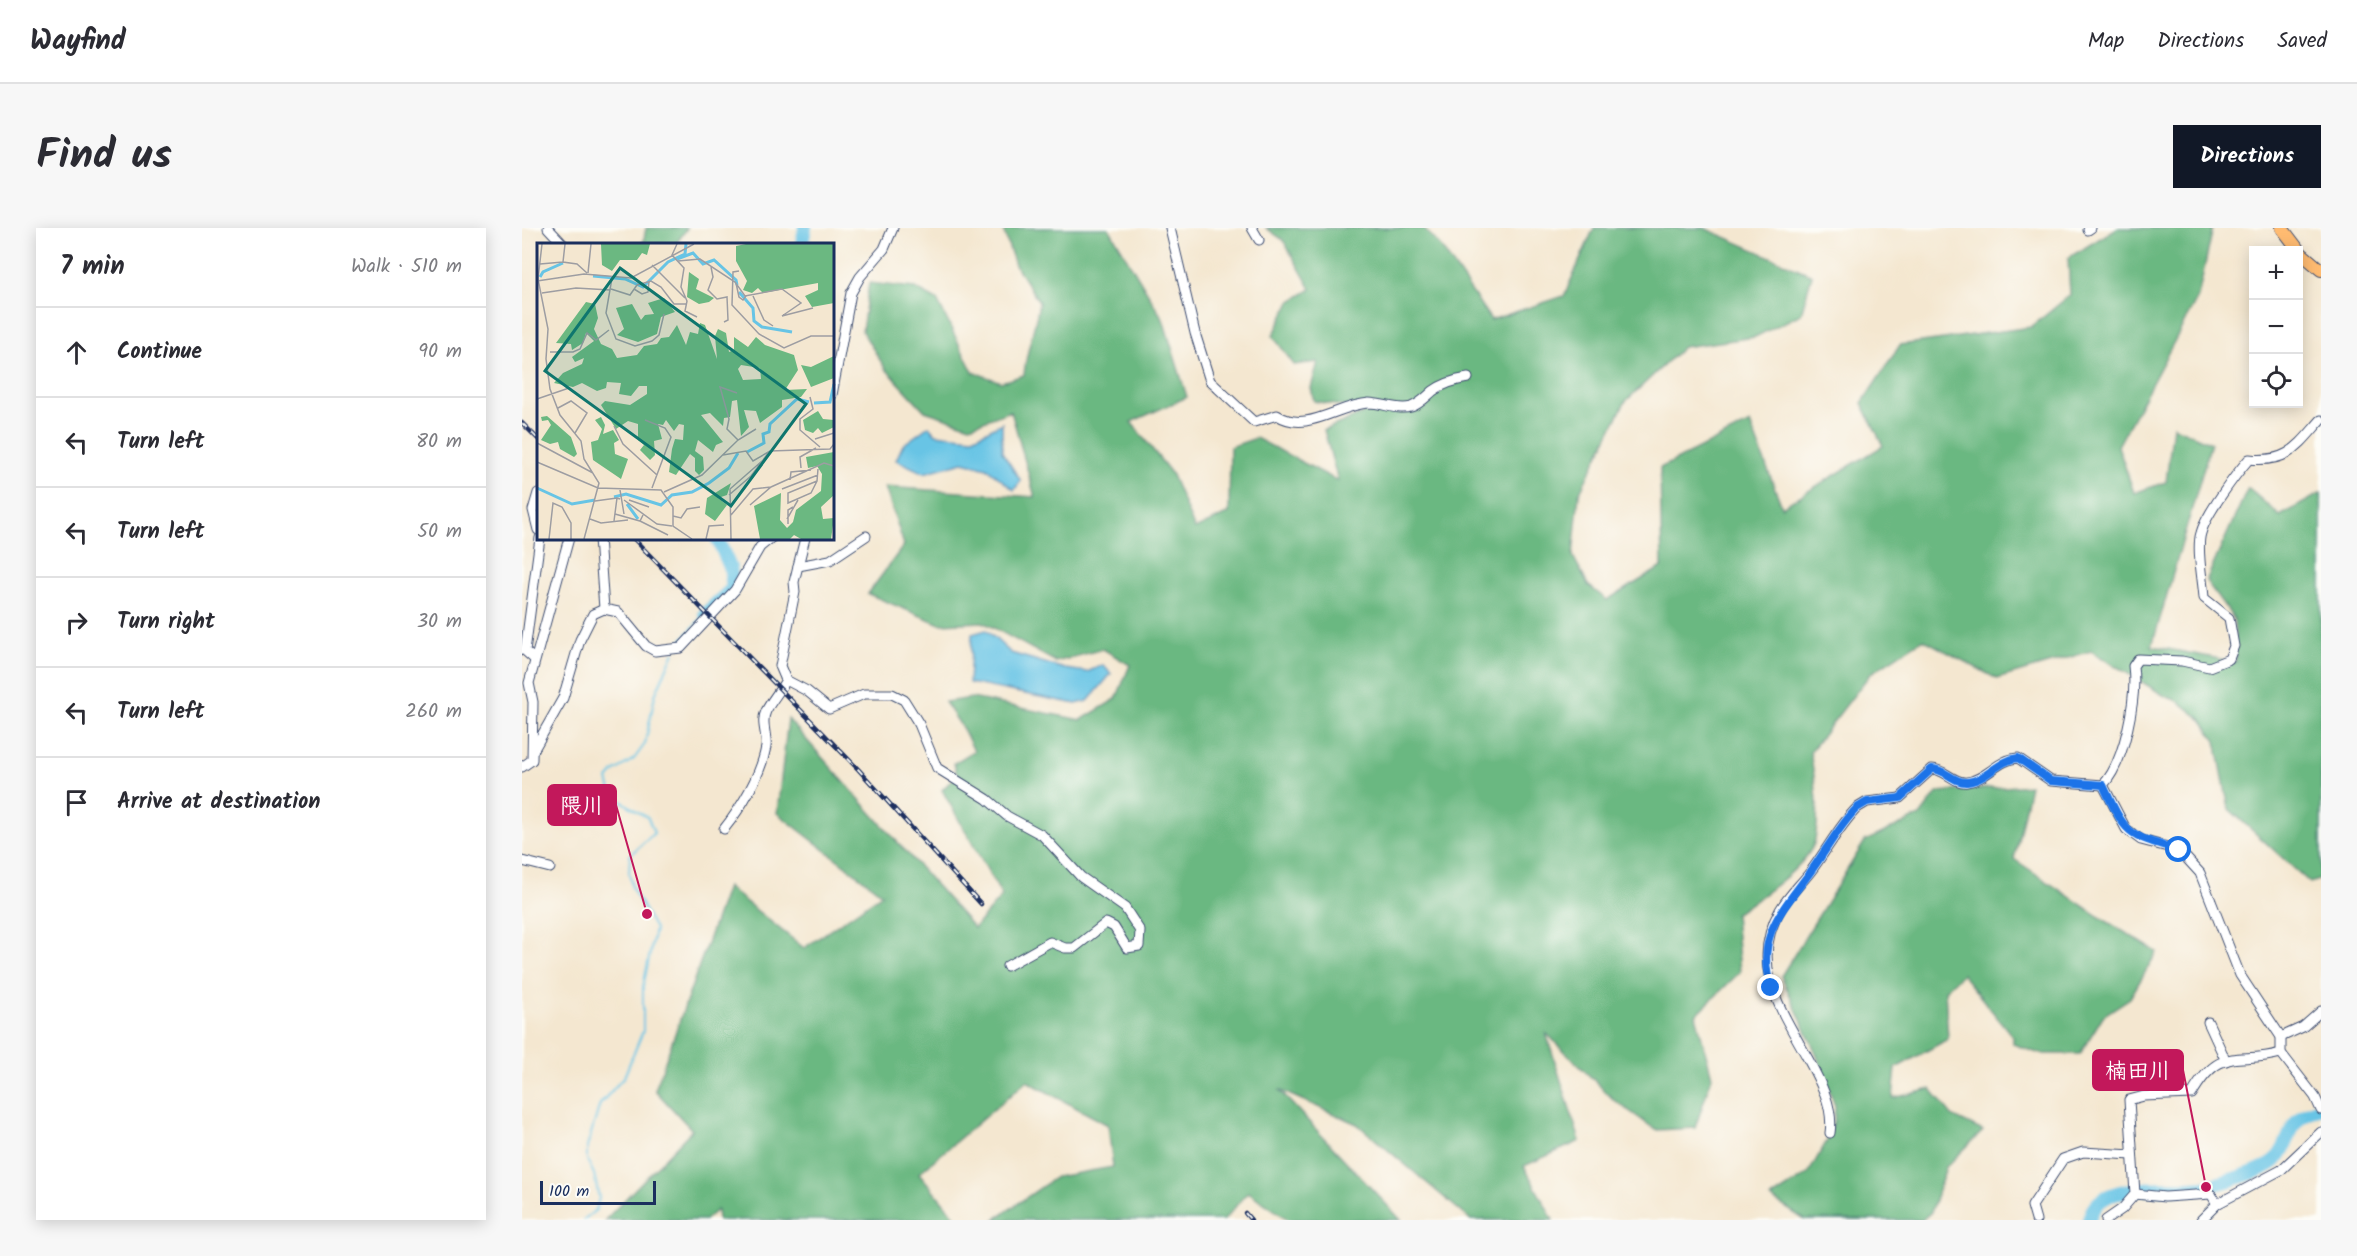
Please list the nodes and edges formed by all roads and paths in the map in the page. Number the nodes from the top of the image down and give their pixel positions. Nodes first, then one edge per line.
1 (548, 228) edge
2 (893, 228) edge
3 (1252, 228) edge
4 (2282, 228) edge
5 (1172, 229) edge
6 (1259, 240) dead end
7 (562, 243) edge
8 (2321, 270) edge
9 (1468, 378) dead end
10 (834, 384) edge
11 (2321, 420) edge
12 (537, 496) edge
13 (537, 526) edge
14 (866, 536) dead end
15 (540, 540) edge
16 (568, 540) edge
17 (599, 540) edge
18 (769, 540) edge
19 (804, 540) edge
20 (798, 566) junction
21 (604, 609) junction
22 (534, 659) junction
23 (786, 680) junction
24 (533, 751) junction
25 (522, 768) edge
26 (2103, 785) junction
27 (724, 829) dead end
28 (522, 861) edge
29 (550, 868) dead end
30 (1007, 966) dead end
31 (2321, 1011) edge
32 (2208, 1022) dead end
33 (2281, 1037) junction
34 (2281, 1053) junction
35 (2226, 1060) junction
36 (2319, 1107) edge
37 (2321, 1132) edge
38 (1830, 1133) dead end
39 (2132, 1155) junction
40 (2135, 1189) junction
41 (2217, 1204) junction
42 (2036, 1220) edge
43 (2106, 1220) edge
44 (2201, 1220) edge

1 - 7 street
2 - 10 street
3 - 6 street
4 - 8 main road
5 - 9 street
11 - 26 street
12 - 13 street
14 - 20 street
15 - 22 street
16 - 22 street
17 - 21 street
18 - 21 street
19 - 20 street
20 - 23 street
21 - 24 street
22 - 24 street
23 - 27 street
23 - 30 street
24 - 25 street
26 - 33 street
26 - 38 street
28 - 29 street
31 - 33 street
32 - 35 street
33 - 34 street
34 - 35 street
34 - 36 street
35 - 39 street
37 - 41 street
39 - 40 street
39 - 42 street
40 - 41 street
40 - 43 street
41 - 44 street

